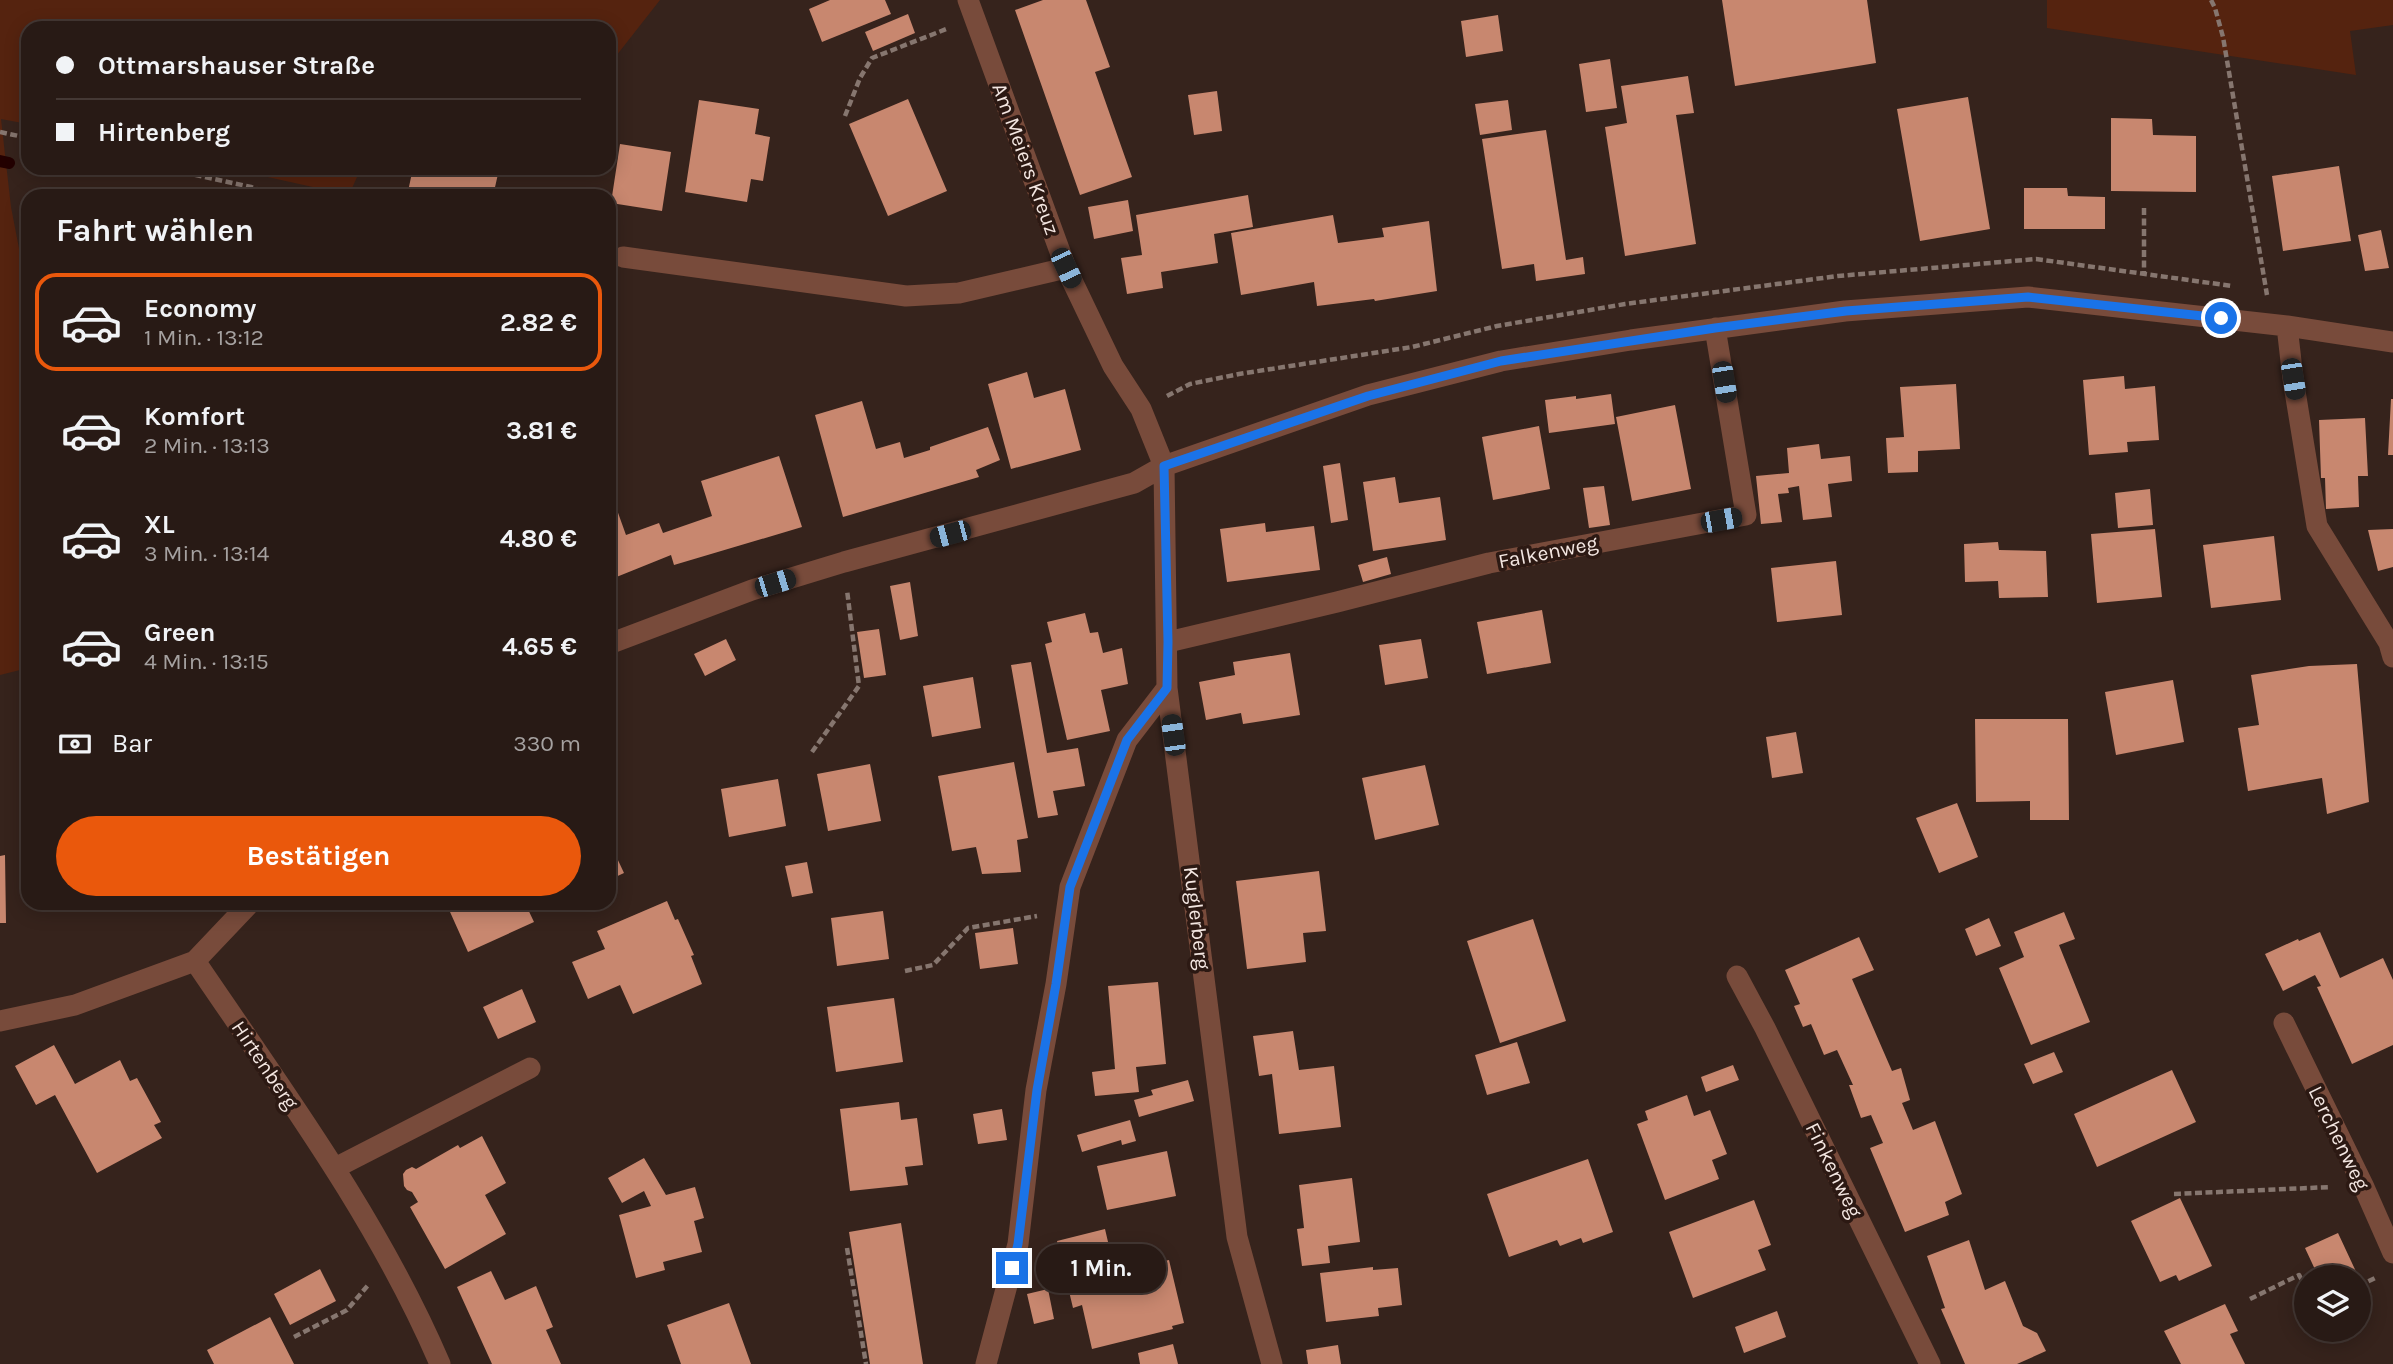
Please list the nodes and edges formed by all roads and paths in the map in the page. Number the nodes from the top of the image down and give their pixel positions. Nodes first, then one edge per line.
1 (2211, 0) edge
2 (971, 9) edge
3 (845, 116) dead end
4 (0, 132) edge
5 (21, 136) edge
6 (196, 175) edge
7 (257, 189) edge
8 (2144, 208) dead end
9 (623, 257) dead end
10 (1066, 268) junction
11 (2144, 274) dead end
12 (2279, 325) junction
13 (1715, 328) junction
14 (2393, 342) edge
15 (1164, 466) junction
16 (844, 562) junction
17 (616, 640) edge
18 (1168, 642) junction
19 (2393, 657) edge
20 (1167, 688) junction
21 (812, 752) dead end
22 (243, 910) edge
23 (1066, 912) junction
24 (195, 961) junction
25 (905, 971) dead end
26 (1737, 976) dead end
27 (0, 1021) edge
28 (2284, 1023) dead end
29 (530, 1068) dead end
30 (335, 1168) junction
31 (2363, 1185) junction
32 (2174, 1194) dead end
33 (847, 1248) dead end
34 (2393, 1253) edge
35 (388, 1260) junction
36 (2294, 1277) edge
37 (2250, 1299) dead end
38 (294, 1337) dead end
39 (440, 1364) edge
40 (866, 1364) edge
41 (986, 1364) edge
42 (1272, 1364) edge
43 (1930, 1364) edge

1 - 12 path
2 - 3 path
2 - 10 street, Am Meiers Kreuz
4 - 5 path
6 - 7 path
8 - 11 path
9 - 10 street
10 - 15 street, Am Meiers Kreuz
12 - 13 street
12 - 14 street
12 - 19 street
13 - 15 street
13 - 18 street, Falkenweg
15 - 16 street
15 - 18 street, Kuglerberg
16 - 17 street
16 - 21 path
18 - 20 street, Kuglerberg
20 - 23 street
20 - 42 street, Kuglerberg
22 - 24 street
23 - 25 path
23 - 41 street
24 - 27 street
24 - 30 street, Hirtenberg
26 - 43 street, Finkenweg
28 - 31 street, Lerchenweg
29 - 30 street
30 - 35 street, Hirtenberg
31 - 32 path
31 - 34 street, Lerchenweg
33 - 40 path
35 - 38 path
35 - 39 street, Hirtenberg
36 - 37 path

